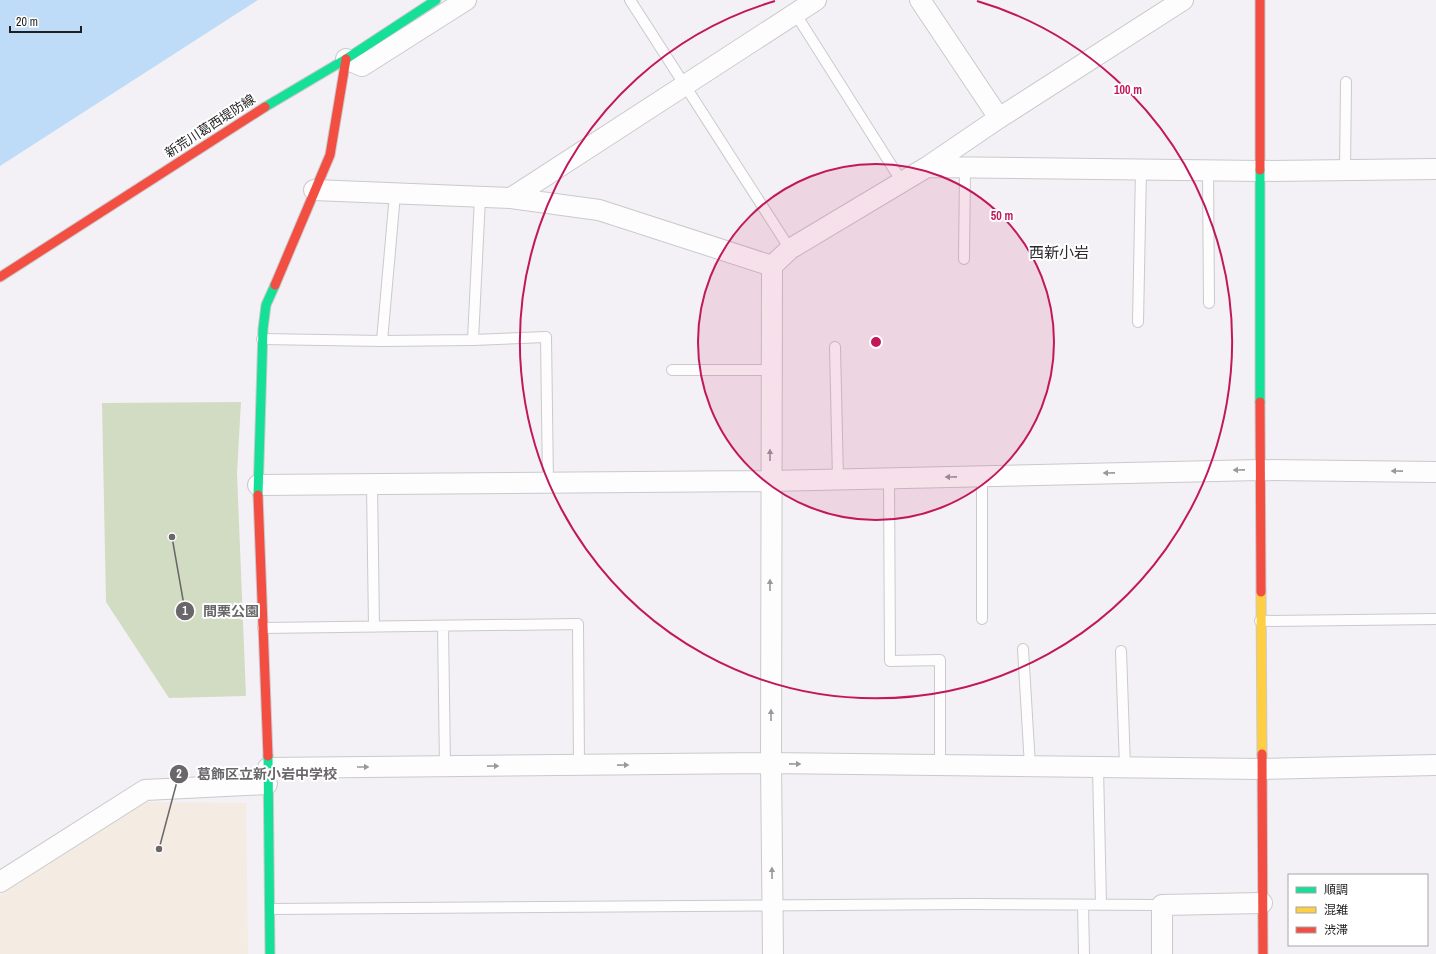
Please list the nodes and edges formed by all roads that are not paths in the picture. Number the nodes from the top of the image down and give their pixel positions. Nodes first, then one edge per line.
1 (436, 0) edge
2 (466, 0) edge
3 (630, 0) edge
4 (816, 0) edge
5 (920, 0) edge
6 (1183, 0) edge
7 (1260, 0) edge
8 (795, 14) junction
9 (346, 58) junction
10 (1346, 82) dead end
11 (685, 84) junction
12 (999, 118) junction
13 (927, 167) junction
14 (965, 168) junction
15 (1436, 169) edge
16 (1142, 170) junction
17 (1208, 170) junction
18 (1345, 170) junction
19 (1260, 171) junction
20 (902, 182) junction
21 (314, 190) junction
22 (395, 194) junction
23 (480, 198) junction
24 (511, 198) junction
25 (790, 249) junction
26 (964, 259) dead end
27 (772, 266) junction
28 (0, 277) edge
29 (1209, 303) dead end
30 (1138, 322) dead end
31 (262, 338) junction
32 (473, 340) junction
33 (382, 341) junction
34 (835, 347) dead end
35 (672, 370) dead end
36 (771, 370) junction
37 (1260, 470) junction
38 (1436, 472) edge
39 (982, 476) junction
40 (889, 478) junction
41 (838, 479) junction
42 (770, 481) junction
43 (548, 483) junction
44 (372, 484) junction
45 (258, 485) junction
46 (982, 619) dead end
47 (1436, 619) edge
48 (1260, 621) junction
49 (443, 626) junction
50 (374, 627) junction
51 (263, 628) junction
52 (1023, 649) dead end
53 (1121, 651) dead end
54 (771, 763) junction
55 (579, 765) junction
56 (940, 765) junction
57 (1436, 765) edge
58 (1030, 766) junction
59 (444, 767) junction
60 (1098, 767) junction
61 (1125, 767) junction
62 (1261, 769) junction
63 (268, 776) junction
64 (0, 882) edge
65 (1262, 903) junction
66 (773, 905) junction
67 (1101, 905) junction
68 (1162, 905) junction
69 (1084, 906) junction
70 (270, 909) junction
71 (270, 954) edge
72 (773, 954) edge
73 (1084, 954) edge
74 (1162, 954) edge
75 (1263, 954) edge

1 - 9 street, 新荒川葛西堤防線
2 - 9 street
3 - 11 lane
4 - 8 street
5 - 12 street
6 - 12 street
7 - 19 street
8 - 11 street
8 - 20 lane
9 - 21 street
9 - 28 street, 新荒川葛西堤防線
10 - 18 lane
11 - 24 street
11 - 25 lane
12 - 13 street
13 - 14 street
13 - 20 street
14 - 16 street
14 - 26 lane
15 - 18 street
16 - 17 street
16 - 30 lane
17 - 19 street
17 - 29 lane
18 - 19 street
19 - 37 street
20 - 25 street
21 - 22 street
21 - 31 street
22 - 23 street
22 - 33 lane
23 - 24 street
23 - 32 lane
24 - 27 street
25 - 27 street
27 - 36 street
31 - 33 lane
31 - 45 street
32 - 33 lane
32 - 43 lane
34 - 41 lane
35 - 36 lane
42 -> 36 street
38 -> 37 street
37 -> 39 street
37 - 48 street
39 -> 40 street
39 - 46 lane
40 - 41 street
40 - 56 lane
41 - 42 street
42 - 43 street
54 -> 42 street
43 - 44 street
44 - 45 street
44 - 50 lane
45 - 51 street
47 - 48 lane
48 - 62 street
49 - 50 lane
49 - 55 lane
49 - 59 lane
50 - 51 lane
51 - 63 street
52 - 58 lane
53 - 61 lane
55 -> 54 street
54 -> 56 street
66 -> 54 street
59 -> 55 street
56 - 58 street
57 - 62 street
58 - 60 street
63 -> 59 street
60 - 61 street
60 - 67 lane
61 - 62 street
62 - 65 street
63 - 64 street
63 - 70 street
65 - 68 street
65 - 75 street
66 - 69 lane
66 - 70 lane
66 - 72 street
67 - 68 lane
67 - 69 lane
68 - 74 street
69 - 73 lane
70 - 71 street

